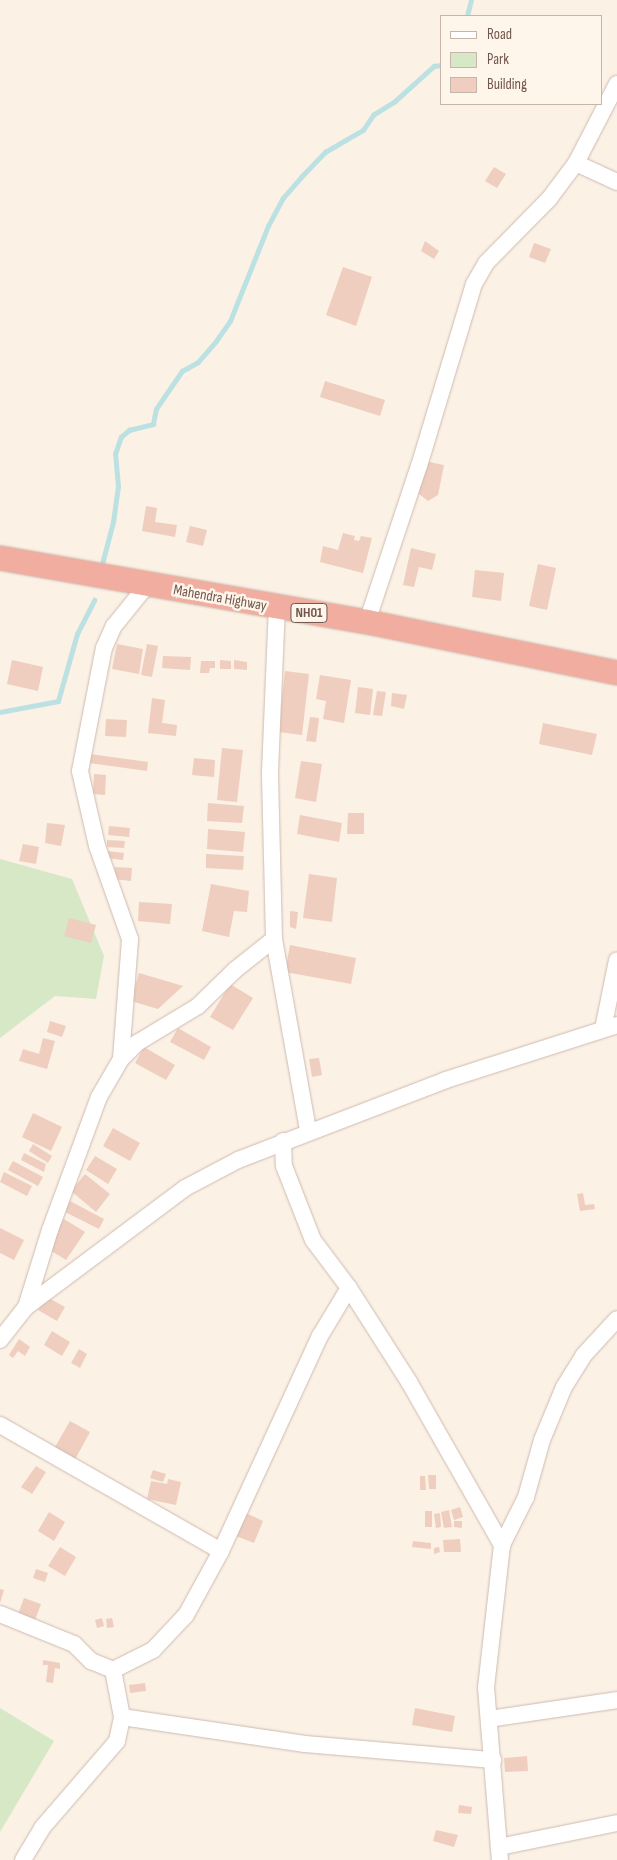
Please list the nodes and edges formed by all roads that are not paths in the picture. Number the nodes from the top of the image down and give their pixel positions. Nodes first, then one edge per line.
1 (617, 84) edge
2 (576, 163) junction
3 (617, 182) edge
4 (0, 558) edge
5 (148, 584) junction
6 (277, 608) junction
7 (367, 622) junction
8 (617, 674) edge
9 (274, 939) junction
10 (617, 960) edge
11 (610, 1027) edge
12 (121, 1059) junction
13 (308, 1130) junction
14 (283, 1141) junction
15 (349, 1288) junction
16 (26, 1307) junction
17 (617, 1319) edge
18 (0, 1340) edge
19 (0, 1425) edge
20 (502, 1545) junction
21 (221, 1550) junction
22 (0, 1614) edge
23 (113, 1670) junction
24 (617, 1700) edge
25 (122, 1717) junction
26 (489, 1719) junction
27 (493, 1760) junction
28 (617, 1823) edge
29 (499, 1854) edge
30 (23, 1860) edge

1 - 2 street
2 - 3 street
2 - 7 street
4 - 5 highway, Mahendra Highway / NH01
5 - 6 highway, Mahendra Highway / NH01
5 - 12 street
6 - 7 highway, Mahendra Highway / NH01
6 - 9 street
7 - 8 highway, Mahendra Highway / NH01
9 - 12 street
9 - 13 street
10 - 11 street
11 - 13 street
12 - 16 street
13 - 14 street
14 - 15 street
14 - 16 street
15 - 20 street
15 - 21 street
16 - 18 street
17 - 20 street
19 - 21 street
20 - 26 street
21 - 23 street
22 - 23 street
23 - 25 street
24 - 26 street
25 - 27 street
25 - 30 street
26 - 27 street
27 - 29 street
28 - 29 street

